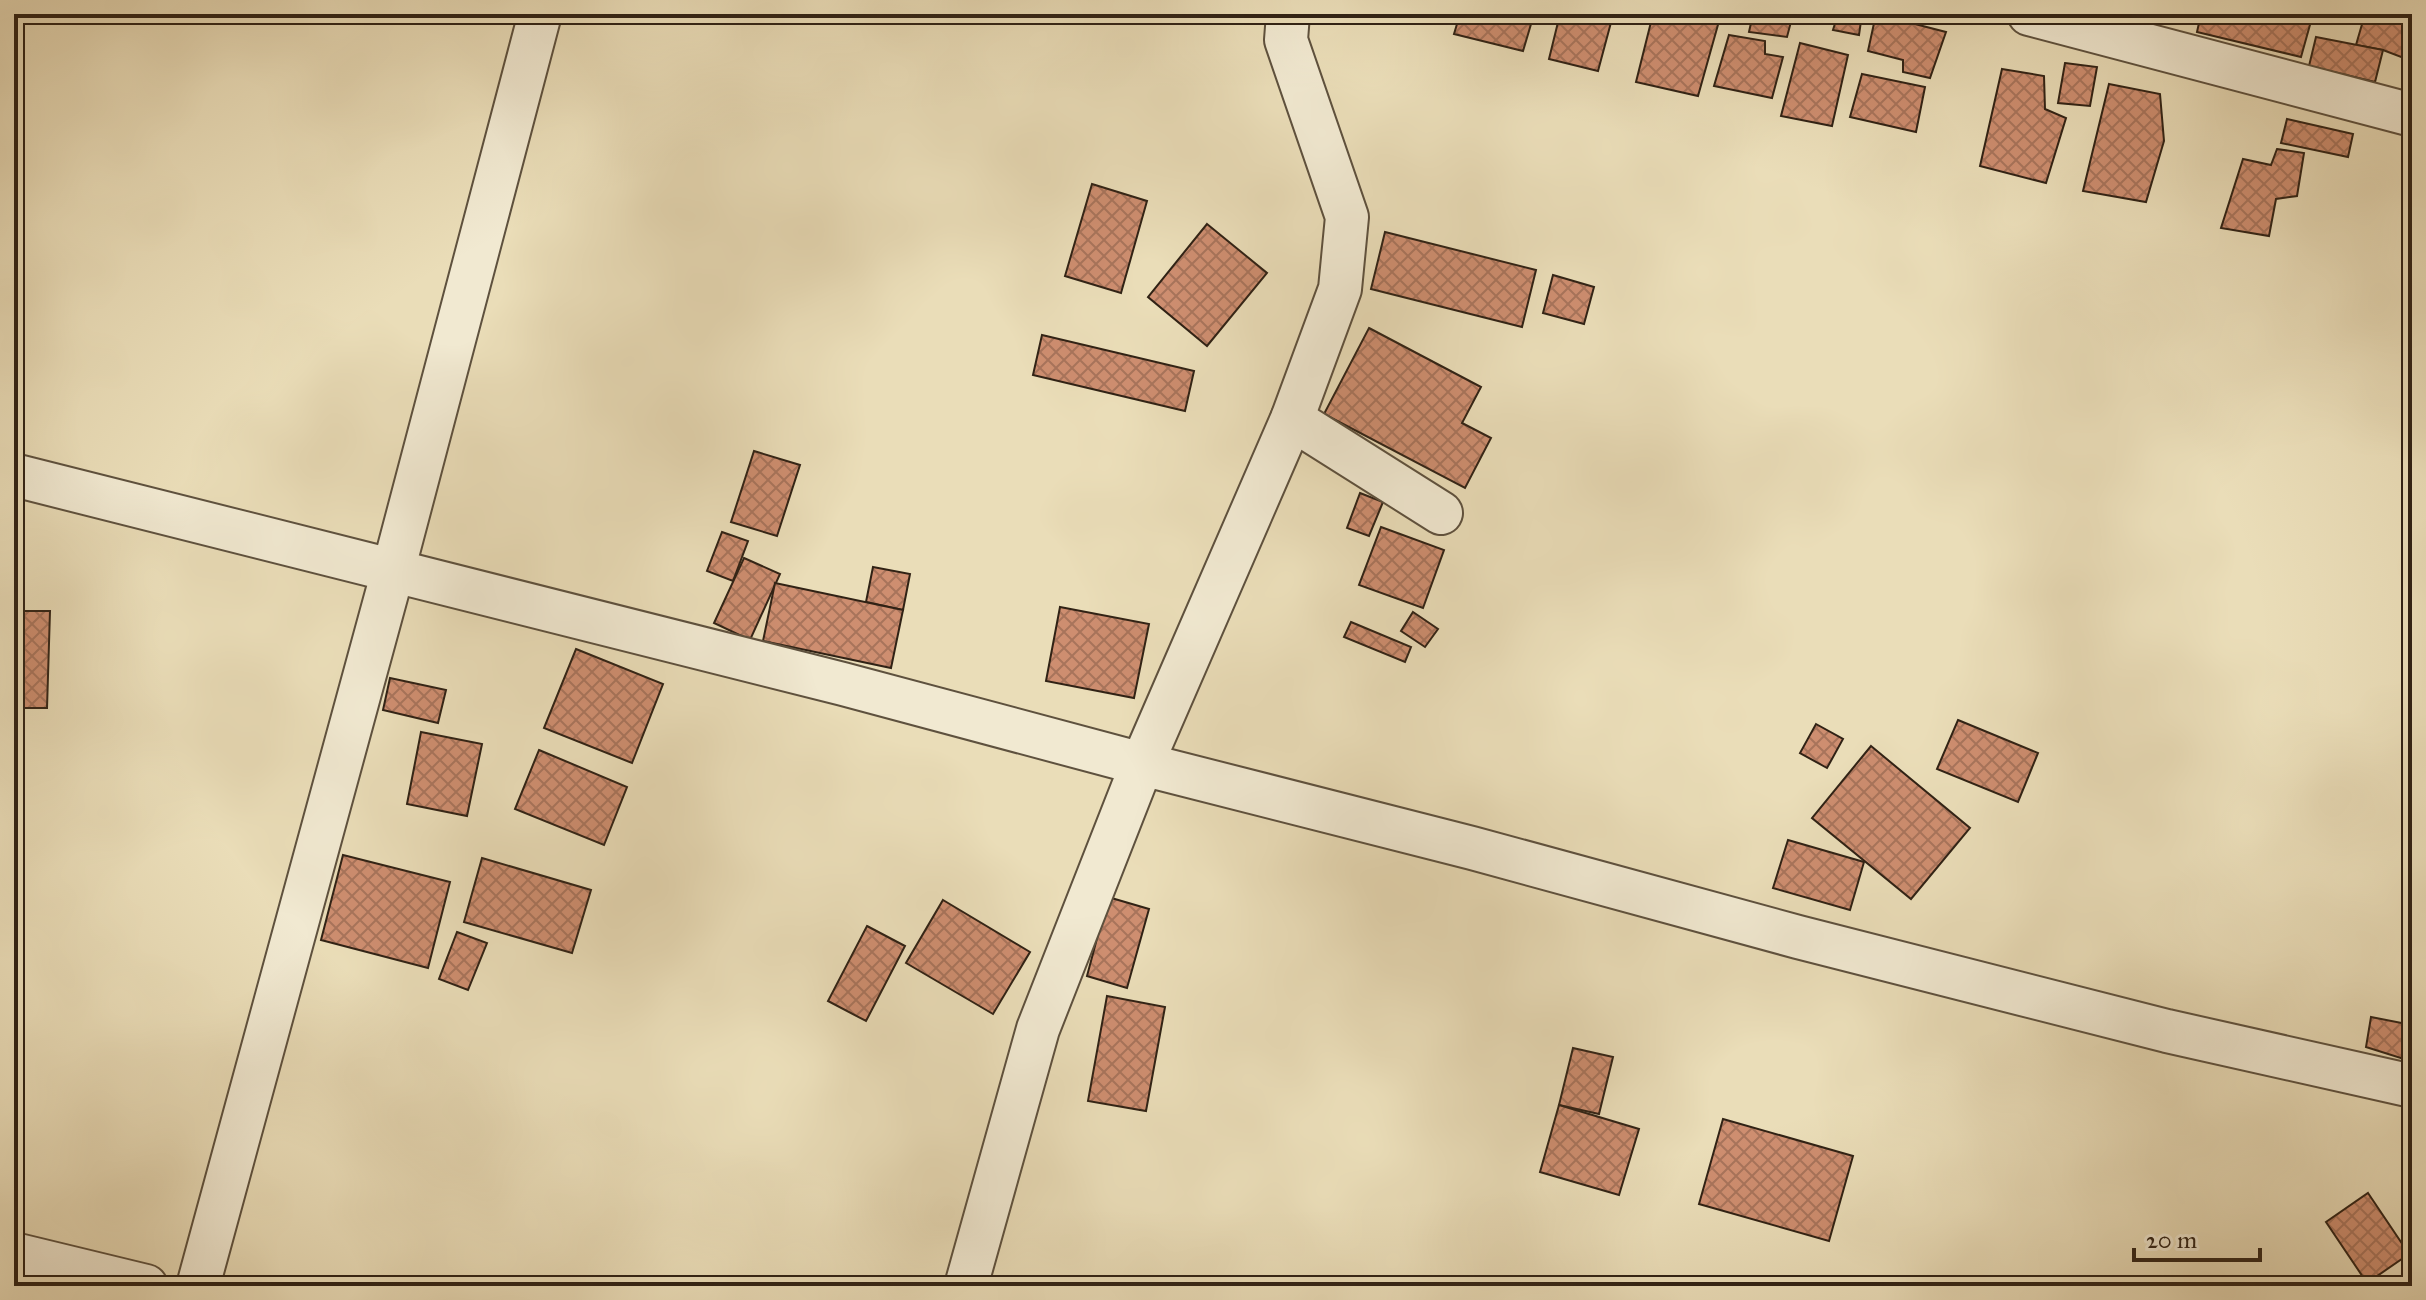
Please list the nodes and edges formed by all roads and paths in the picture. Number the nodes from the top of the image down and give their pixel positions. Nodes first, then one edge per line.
1 (540, 14) edge
2 (1288, 14) edge
3 (2029, 14) edge
4 (2122, 26) edge
5 (2412, 115) edge
6 (1292, 419) junction
7 (14, 475) edge
8 (1441, 513) dead end
9 (393, 571) junction
10 (1142, 764) junction
11 (2412, 1086) edge
12 (14, 1254) edge
13 (146, 1286) edge
14 (198, 1286) edge
15 (966, 1286) edge

1 - 9 street
2 - 6 street
3 - 4 street
4 - 5 street
6 - 8 street
6 - 10 street
7 - 9 street
9 - 10 street
9 - 14 street
10 - 11 street
10 - 15 street
12 - 13 street

